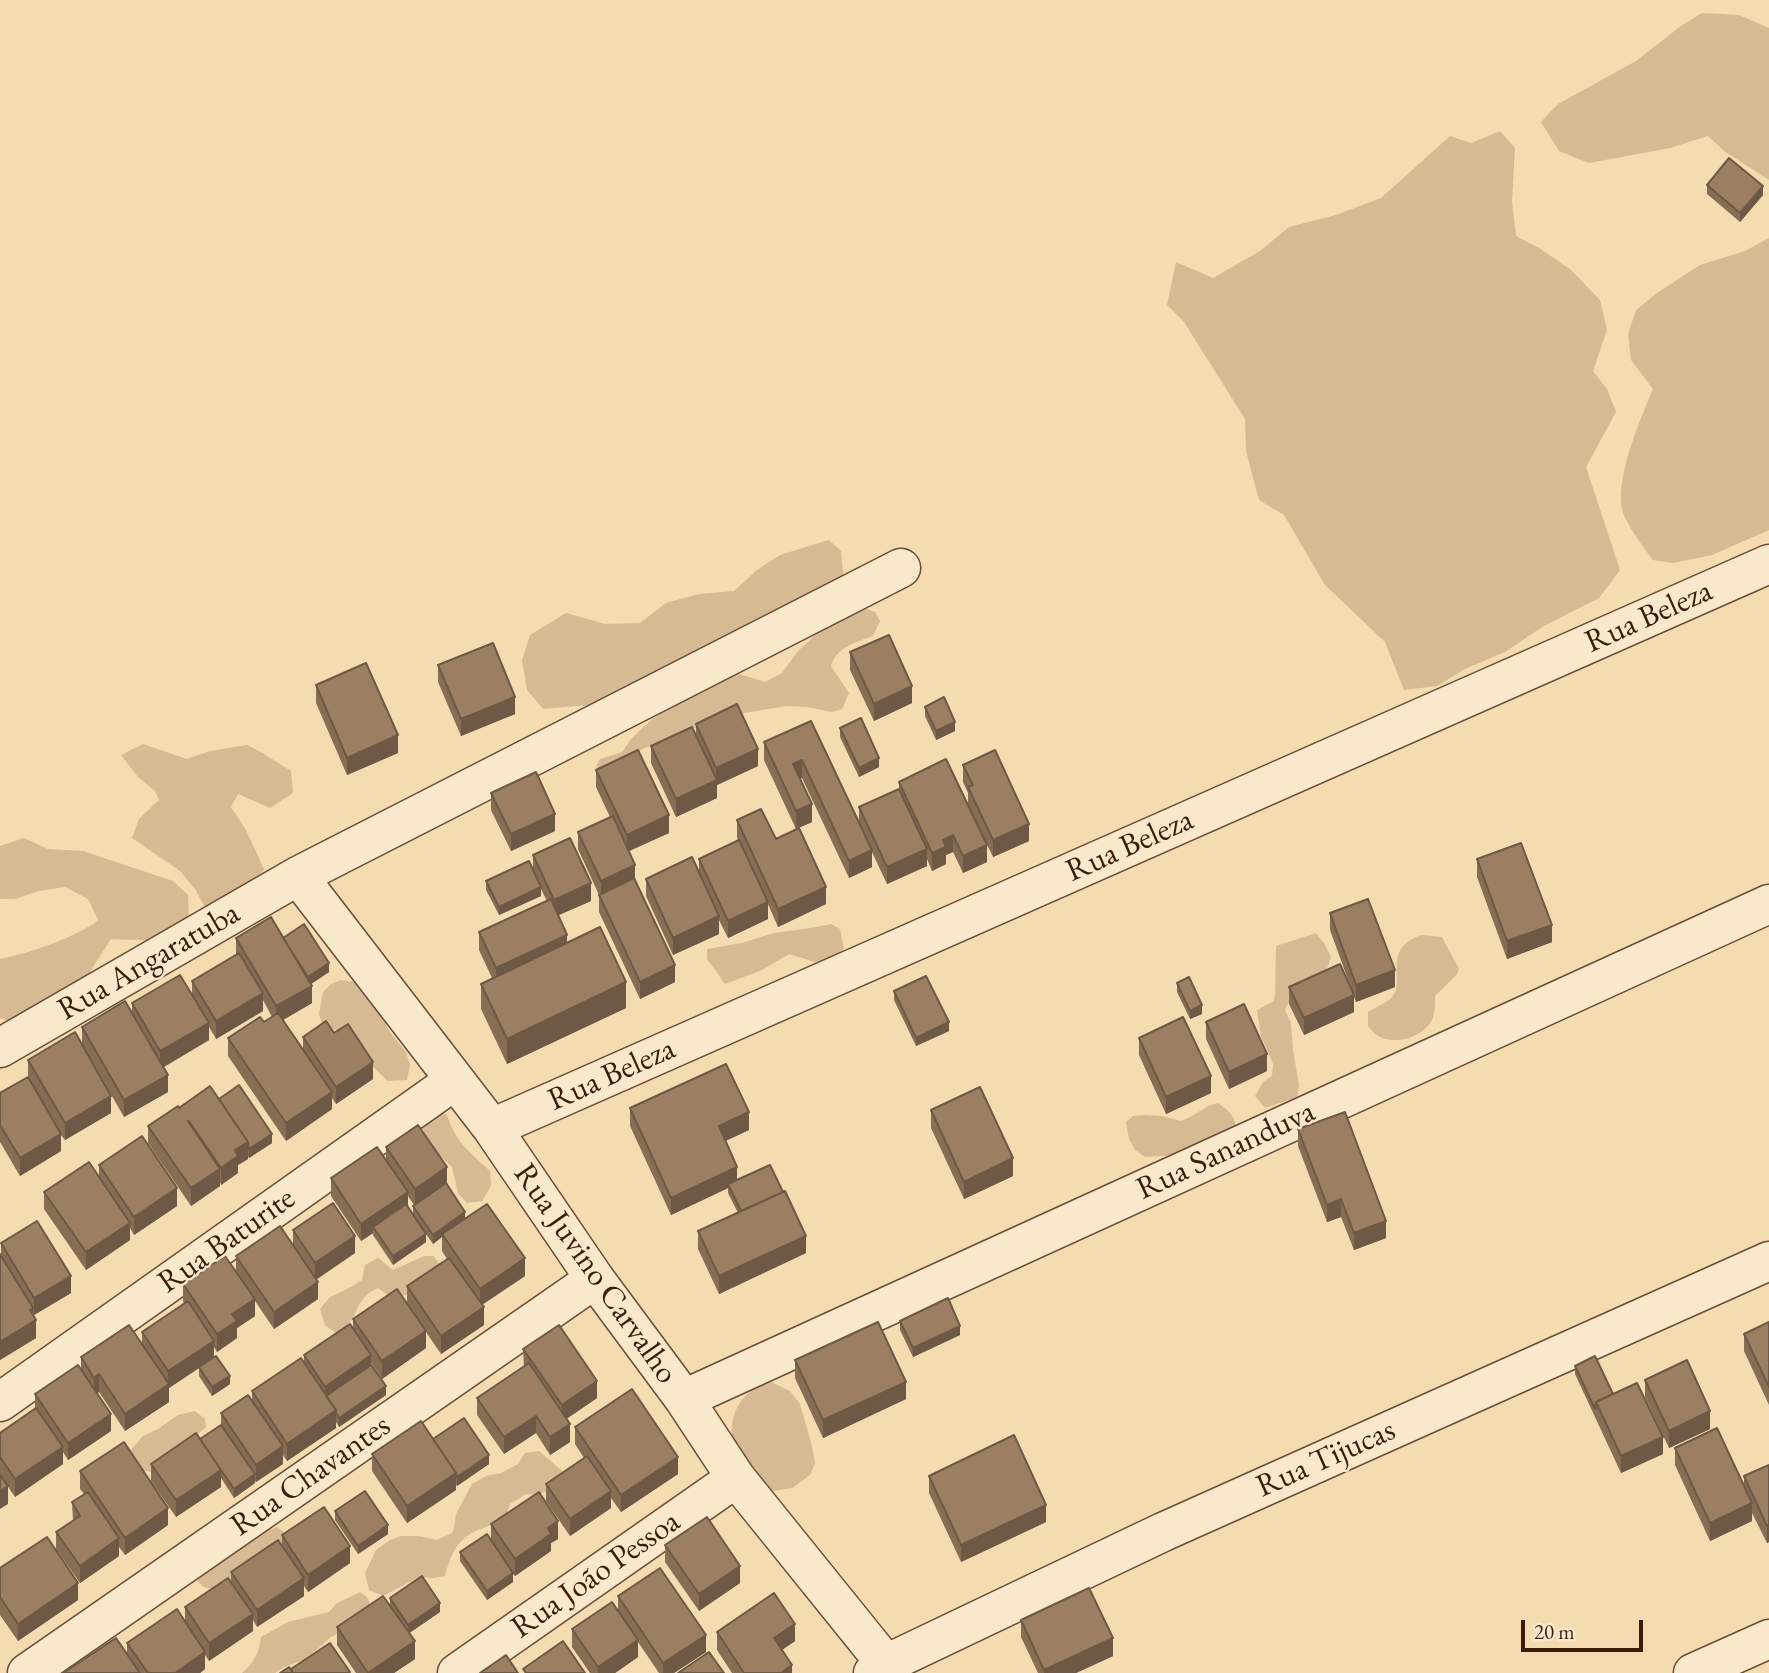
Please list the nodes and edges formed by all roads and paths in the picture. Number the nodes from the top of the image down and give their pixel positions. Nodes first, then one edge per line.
1 (1769, 564) edge
2 (901, 568) dead end
3 (298, 876) junction
4 (1769, 904) edge
5 (0, 1048) edge
6 (454, 1081) junction
7 (492, 1128) junction
8 (1769, 1261) edge
9 (596, 1279) junction
10 (684, 1399) junction
11 (0, 1402) edge
12 (736, 1478) junction
13 (1769, 1639) edge
14 (883, 1670) edge
15 (26, 1673) edge
16 (457, 1673) edge
17 (1693, 1673) edge

1 - 7 street, Rua Beleza
2 - 3 street, Rua Angaratuba
3 - 5 street, Rua Angaratuba
3 - 6 street, Rua Juvino Carvalho
4 - 10 street, Rua Sananduva
6 - 7 street, Rua Juvino Carvalho
6 - 11 street, Rua Baturite
7 - 9 street, Rua Juvino Carvalho
8 - 14 street, Rua Tijucas
9 - 10 street, Rua Juvino Carvalho
9 - 15 street, Rua Chavantes
10 - 12 street, Rua Juvino Carvalho
12 - 14 street, Rua Juvino Carvalho
12 - 16 street, Rua João Pessoa
13 - 17 street

